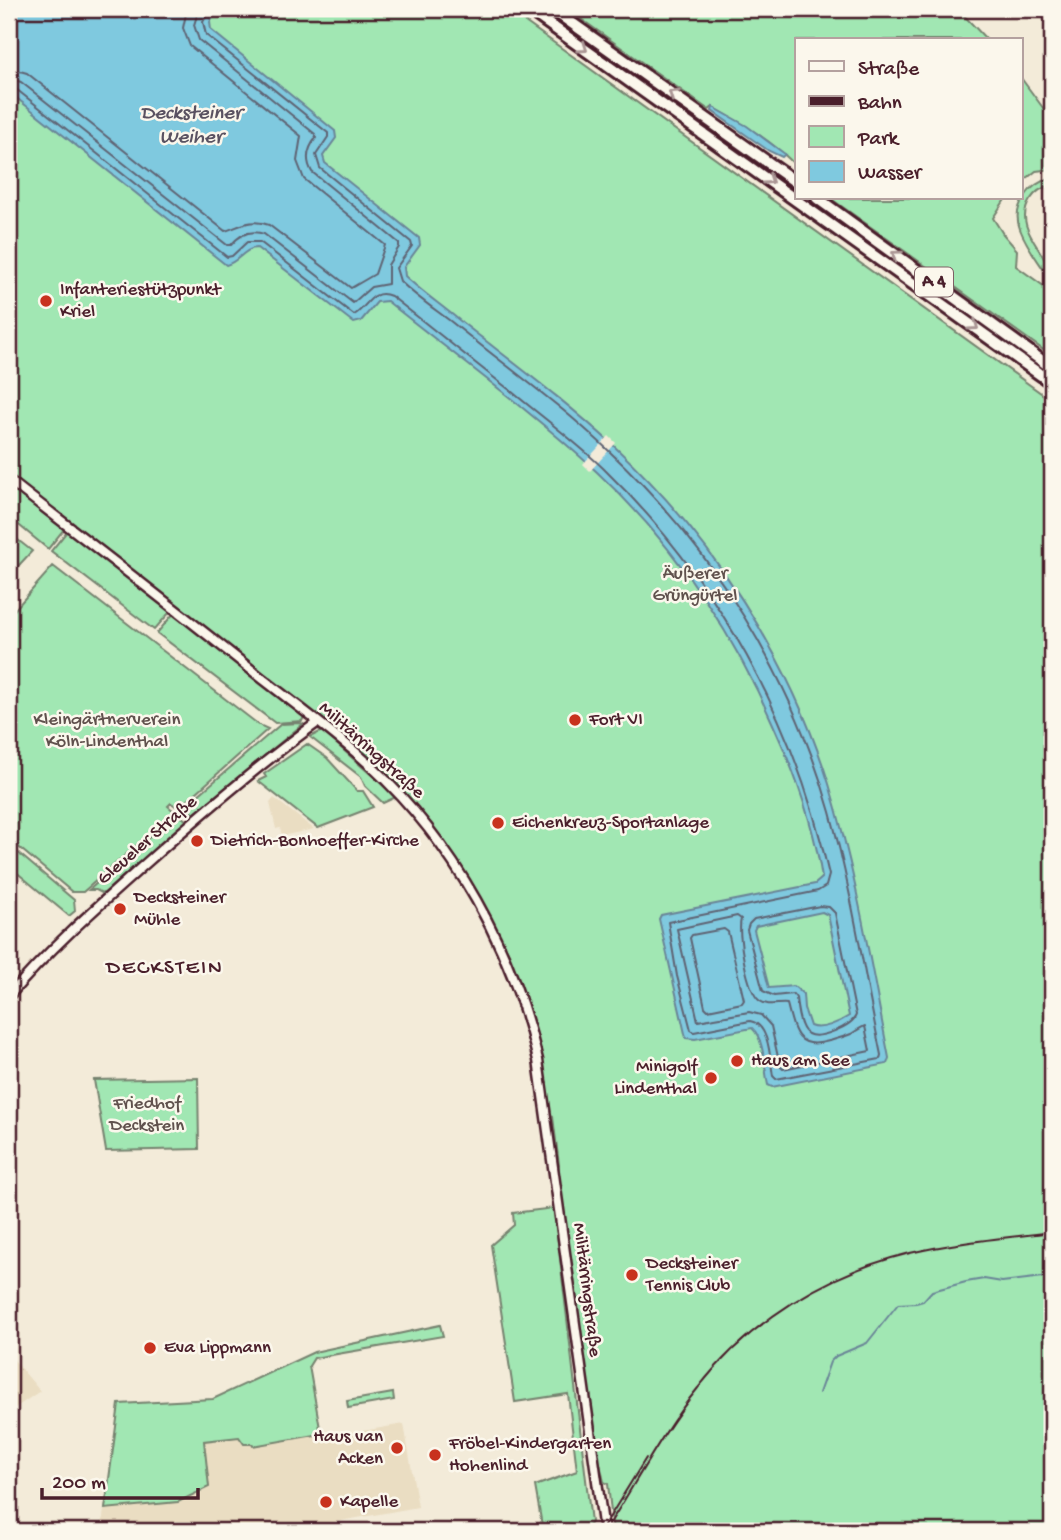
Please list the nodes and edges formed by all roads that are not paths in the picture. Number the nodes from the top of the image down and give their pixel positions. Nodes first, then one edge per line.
1 (528, 9) edge
2 (552, 9) edge
3 (795, 182) edge
4 (795, 200) edge
5 (796, 200) edge
6 (820, 200) edge
7 (1052, 368) edge
8 (1052, 383) edge
9 (9, 480) edge
10 (318, 722) junction
11 (9, 996) edge
12 (604, 1531) edge

1 -> 4 highway, A 4
3 -> 2 highway
5 -> 8 highway, A 4
7 -> 6 highway, A 4
9 - 10 main road, Militärringstraße
10 - 11 main road, Gleueler Straße
10 - 12 main road, Militärringstraße

